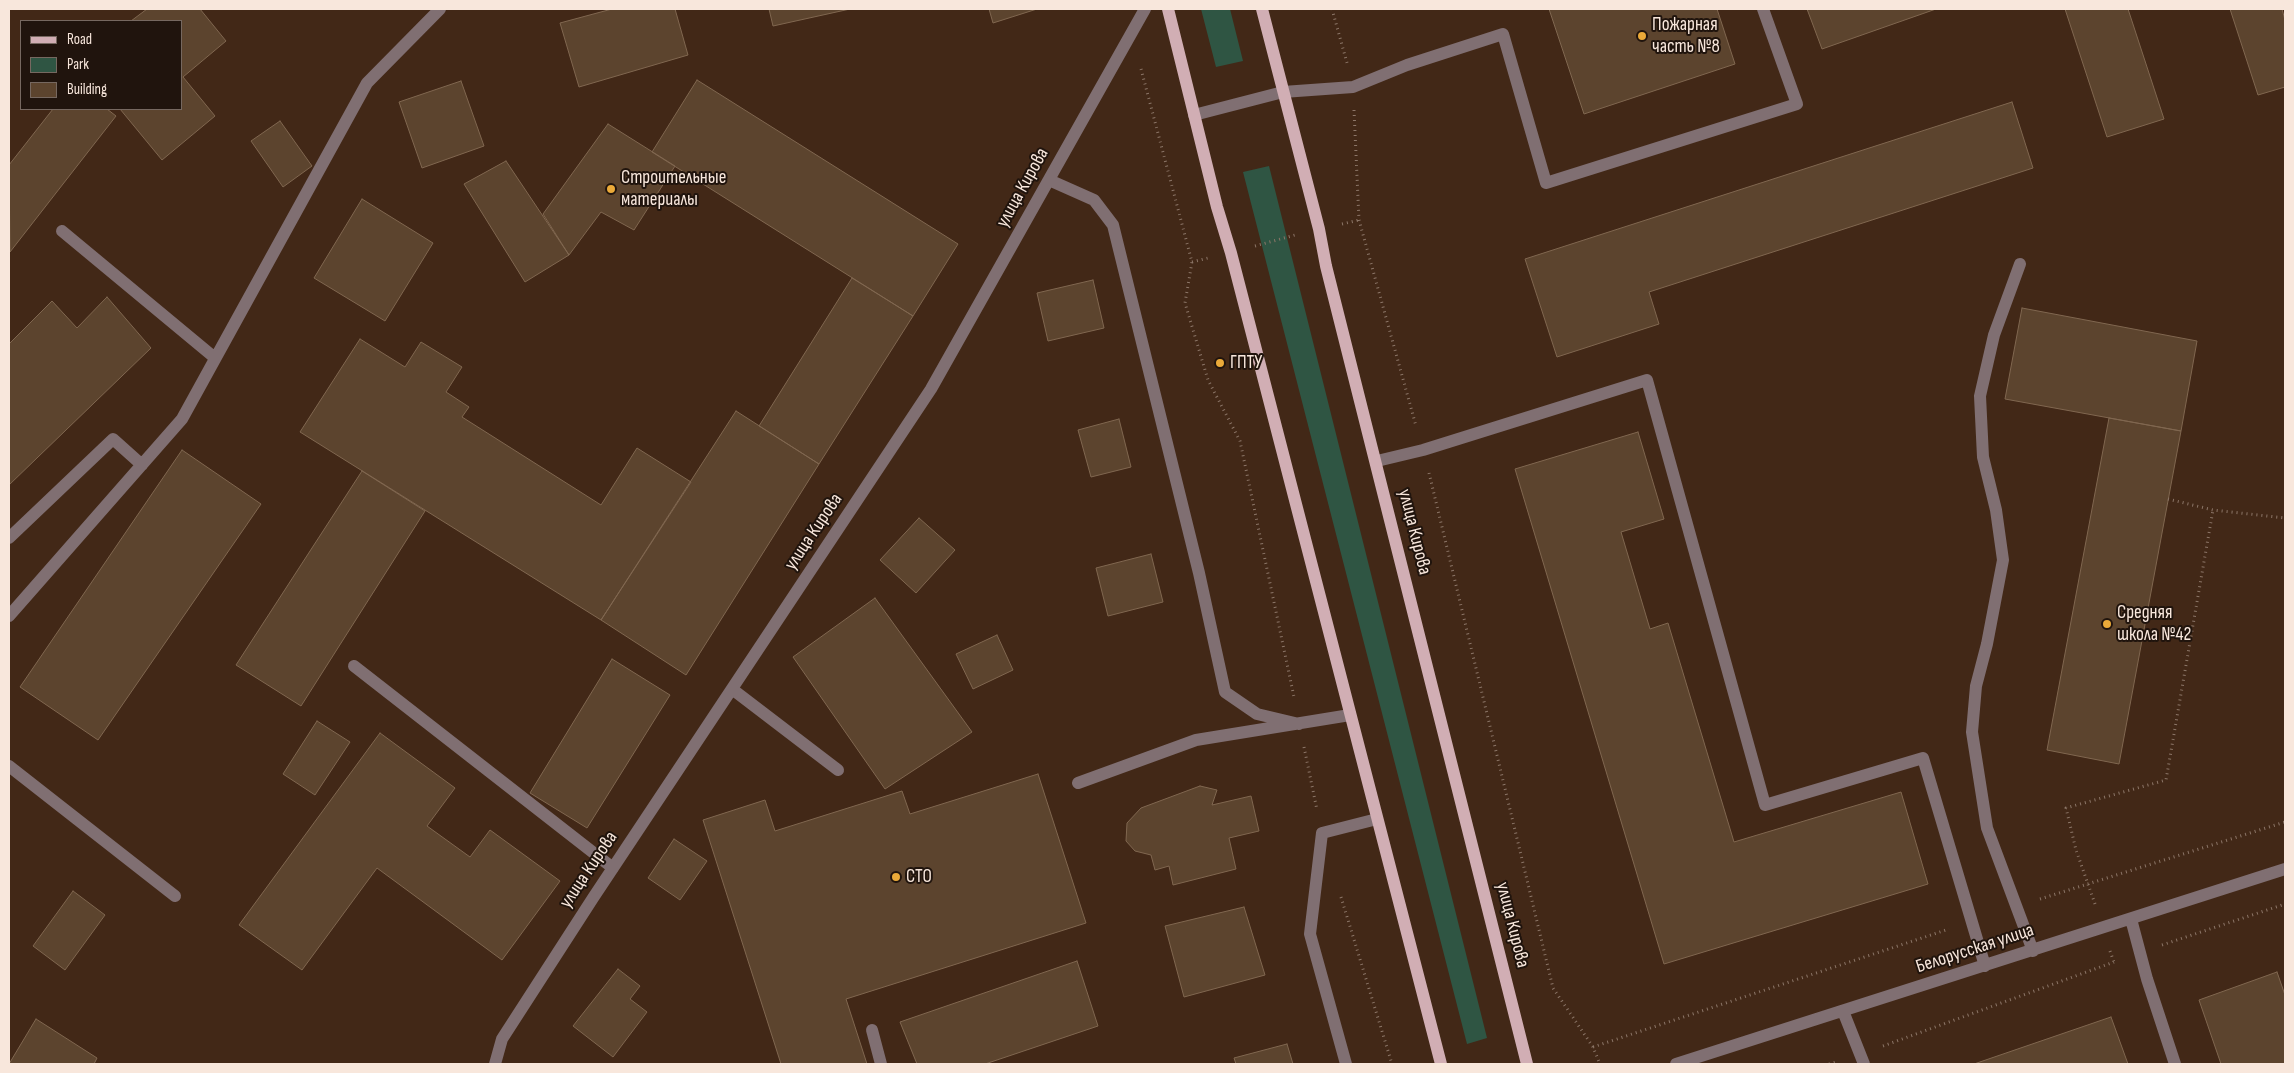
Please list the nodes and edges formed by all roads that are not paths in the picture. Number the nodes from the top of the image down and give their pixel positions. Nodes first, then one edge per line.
1 (440, 9) edge
2 (1145, 9) edge
3 (1168, 9) edge
4 (1262, 9) edge
5 (1762, 9) edge
6 (1283, 92) junction
7 (1194, 115) junction
8 (1049, 180) junction
9 (62, 231) dead end
10 (2020, 264) dead end
11 (215, 358) junction
12 (1377, 461) junction
13 (142, 465) junction
14 (9, 538) edge
15 (9, 616) edge
16 (354, 666) dead end
17 (732, 689) junction
18 (1350, 715) junction
19 (1299, 724) junction
20 (9, 766) edge
21 (838, 770) dead end
22 (1078, 783) dead end
23 (1377, 819) junction
24 (613, 868) junction
25 (2285, 869) edge
26 (175, 896) dead end
27 (2131, 919) junction
28 (2032, 951) junction
29 (1985, 966) junction
30 (1843, 1011) junction
31 (872, 1030) dead end
32 (1862, 1059) edge
33 (495, 1064) edge
34 (881, 1064) edge
35 (1346, 1064) edge
36 (1440, 1064) edge
37 (1527, 1064) edge
38 (1676, 1064) edge
39 (2175, 1064) edge

1 - 11 street
2 - 8 street, улица Кирова
3 - 7 main road
4 - 6 main road, улица Кирова
5 - 6 street
6 - 7 street
6 - 12 main road, улица Кирова
7 - 18 main road
8 - 17 street, улица Кирова
8 - 19 street
9 - 11 street
10 - 28 street
11 - 13 street
12 - 29 street
12 - 37 main road, улица Кирова
13 - 14 street
13 - 15 street
16 - 24 street
17 - 21 street
17 - 24 street, улица Кирова
18 - 19 street
18 - 23 main road
19 - 22 street
20 - 26 street
23 - 35 street
23 - 36 main road
24 - 33 street, улица Кирова
25 - 27 street, Белорусская улица
27 - 28 street, Белорусская улица
27 - 39 street
28 - 29 street, Белорусская улица
29 - 30 street, Белорусская улица
30 - 32 street
30 - 38 street, Белорусская улица
31 - 34 street

